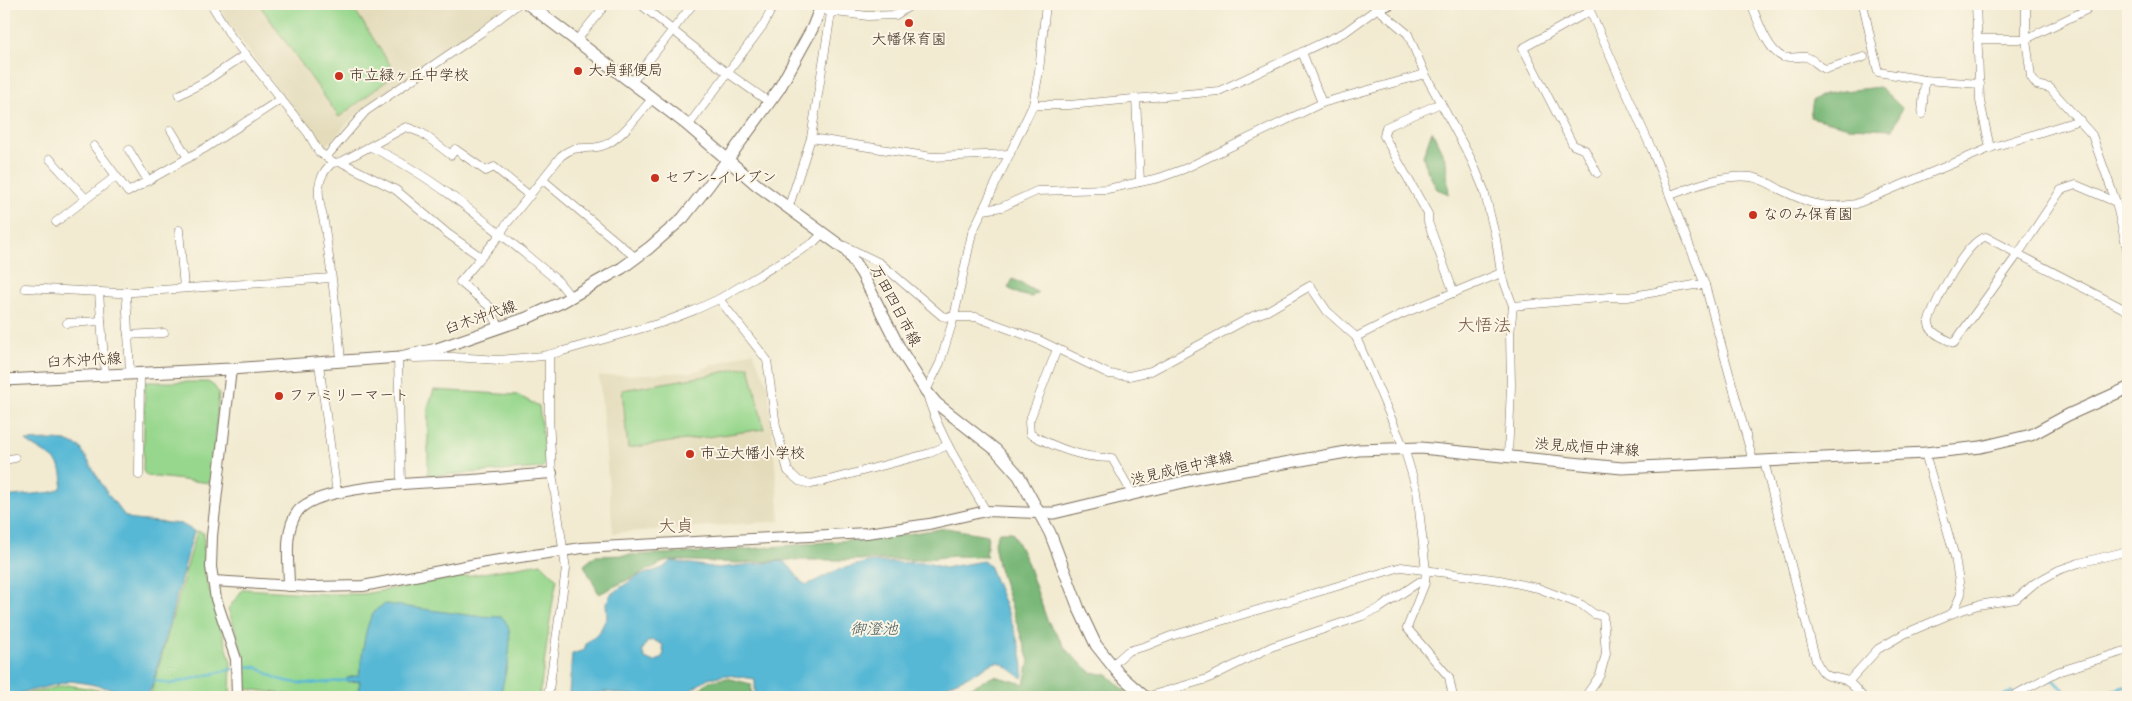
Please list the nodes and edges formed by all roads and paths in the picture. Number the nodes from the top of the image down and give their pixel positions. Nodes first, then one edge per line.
1 (211, 4) edge
2 (518, 4) edge
3 (528, 4) edge
4 (606, 4) edge
5 (640, 4) edge
6 (693, 4) edge
7 (774, 4) edge
8 (913, 4) edge
9 (1046, 4) edge
10 (1389, 4) edge
11 (1751, 4) edge
12 (1863, 4) edge
13 (1976, 4) edge
14 (2026, 4) edge
15 (2084, 4) edge
16 (821, 6) edge
17 (1376, 6) edge
18 (1588, 7) edge
19 (831, 13) junction
20 (672, 31) junction
21 (1978, 39) junction
22 (2026, 40) junction
23 (576, 41) junction
24 (1302, 52) junction
25 (246, 54) junction
26 (1864, 57) dead end
27 (727, 72) junction
28 (1425, 74) junction
29 (1925, 80) junction
30 (632, 82) junction
31 (1980, 84) junction
32 (179, 95) dead end
33 (653, 98) junction
34 (1136, 98) junction
35 (281, 99) junction
36 (769, 102) junction
37 (1322, 103) junction
38 (1441, 104) junction
39 (1033, 105) junction
40 (1922, 114) dead end
41 (2080, 120) junction
42 (688, 126) junction
43 (171, 130) dead end
44 (810, 138) junction
45 (94, 146) dead end
46 (370, 147) junction
47 (1990, 148) junction
48 (129, 150) dead end
49 (1010, 154) junction
50 (327, 156) junction
51 (188, 158) junction
52 (50, 159) dead end
53 (727, 160) junction
54 (341, 162) junction
55 (332, 163) junction
56 (1597, 173) dead end
57 (116, 176) junction
58 (542, 180) junction
59 (148, 181) junction
60 (1140, 182) junction
61 (1670, 195) junction
62 (530, 196) junction
63 (86, 199) junction
64 (2116, 202) junction
65 (789, 206) junction
66 (983, 210) junction
67 (56, 222) dead end
68 (179, 230) dead end
69 (823, 233) junction
70 (500, 235) junction
71 (841, 245) junction
72 (2128, 253) edge
73 (2018, 254) junction
74 (481, 257) junction
75 (636, 258) junction
76 (1501, 272) junction
77 (331, 278) junction
78 (1705, 285) junction
79 (25, 288) dead end
80 (184, 288) junction
81 (99, 292) junction
82 (126, 292) junction
83 (1454, 293) junction
84 (571, 297) junction
85 (718, 299) junction
86 (1513, 306) junction
87 (2128, 311) edge
88 (954, 317) junction
89 (101, 321) junction
90 (68, 322) dead end
91 (499, 327) junction
92 (164, 333) dead end
93 (128, 335) junction
94 (1356, 337) junction
95 (1057, 349) junction
96 (549, 355) junction
97 (398, 357) junction
98 (341, 362) junction
99 (319, 364) junction
100 (231, 369) junction
101 (135, 373) junction
102 (105, 374) junction
103 (4, 380) edge
104 (2128, 388) edge
105 (926, 392) junction
106 (948, 445) junction
107 (1404, 448) junction
108 (1925, 453) junction
109 (1508, 457) junction
110 (15, 458) dead end
111 (4, 460) edge
112 (1759, 461) junction
113 (552, 473) junction
114 (139, 475) dead end
115 (401, 484) junction
116 (337, 494) junction
117 (1133, 495) junction
118 (986, 511) junction
119 (1038, 512) junction
120 (564, 551) junction
121 (2128, 551) edge
122 (1426, 571) junction
123 (213, 581) junction
124 (1425, 581) junction
125 (288, 586) junction
126 (1953, 613) junction
127 (2128, 650) edge
128 (1111, 666) junction
129 (1848, 682) junction
130 (237, 697) edge
131 (548, 697) edge
132 (1145, 697) edge
133 (1453, 697) edge
134 (1585, 697) edge
135 (1863, 697) edge
136 (2011, 697) edge

1 - 25 street
2 - 50 street
3 - 23 main road, 万田四日市線
4 - 23 street
5 - 20 street
6 - 20 street
7 - 27 street
8 - 19 street
9 - 39 street
10 - 17 street
11 - 26 street
12 - 29 street
13 - 21 street
14 - 22 street
15 - 22 street
16 - 19 street
16 - 36 main road, 臼木沖代線
17 - 24 street
17 - 28 street
18 - 56 street
18 - 61 street
19 - 44 street
20 - 27 street
20 - 30 street
21 - 22 street
21 - 31 street
22 - 41 street
23 - 30 main road, 万田四日市線
24 - 34 street
24 - 37 street
25 - 32 street
25 - 35 street
27 - 36 street
27 - 42 street
28 - 37 street
28 - 38 street
29 - 31 street
29 - 40 street
30 - 33 main road, 万田四日市線
31 - 47 street
33 - 42 main road, 万田四日市線
33 - 58 street
34 - 39 street
34 - 60 street
35 - 50 street
35 - 51 street
36 - 53 main road, 臼木沖代線
37 - 60 street
38 - 76 street
38 - 83 street
39 - 49 street
41 - 47 street
41 - 64 street
42 - 53 main road, 万田四日市線
43 - 51 street
44 - 49 street
44 - 65 street
45 - 57 street
46 - 54 street
46 - 62 street
46 - 70 street
47 - 61 street
48 - 59 street
49 - 66 street
50 - 55 street
51 - 59 street
52 - 63 street
53 - 65 main road, 万田四日市線
53 - 75 main road, 臼木沖代線
54 - 55 street
54 - 74 street
55 - 77 street
57 - 59 street
57 - 63 street
58 - 62 street
58 - 75 street
60 - 66 street
61 - 78 street
62 - 70 street
63 - 67 street
64 - 72 street
64 - 73 street
65 - 69 main road, 万田四日市線
66 - 88 street
68 - 80 street
69 - 71 main road, 万田四日市線
69 - 85 street
70 - 74 street
70 - 84 street
71 - 88 street
71 - 105 main road, 万田四日市線
73 - 73 street
73 - 87 street
74 - 91 street
75 - 84 main road, 臼木沖代線
76 - 83 street
76 - 86 street
77 - 80 street
77 - 98 street
78 - 86 street
78 - 112 street
79 - 81 street
80 - 82 street
81 - 82 street
81 - 89 street
82 - 93 street
83 - 94 street
84 - 91 main road, 臼木沖代線
85 - 96 street
85 - 106 street
86 - 109 street
88 - 95 street
88 - 105 street
89 - 90 street
89 - 102 street
91 - 97 main road, 臼木沖代線
92 - 93 street
93 - 101 street
94 - 95 street
94 - 107 street
95 - 117 street
96 - 97 street
96 - 113 street
97 - 98 main road, 臼木沖代線
97 - 115 street
98 - 99 main road, 臼木沖代線
99 - 100 main road, 臼木沖代線
99 - 116 street
100 - 101 main road, 臼木沖代線
100 - 123 street
101 - 102 main road, 臼木沖代線
101 - 114 street
102 - 103 main road, 臼木沖代線
104 - 108 main road, 渋見成恒中津線
105 - 106 street
105 - 119 main road, 万田四日市線
106 - 118 street
107 - 109 main road, 渋見成恒中津線
107 - 117 main road, 渋見成恒中津線
107 - 122 street
108 - 112 main road, 渋見成恒中津線
108 - 126 street
109 - 112 main road, 渋見成恒中津線
110 - 111 street
112 - 129 street
113 - 115 street
113 - 120 street
115 - 116 street
116 - 125 street
117 - 119 main road, 渋見成恒中津線
118 - 119 street
118 - 120 street
119 - 128 main road, 万田四日市線
120 - 125 street
120 - 131 street
121 - 126 street
122 - 124 street
122 - 128 street
122 - 134 street
123 - 125 street
123 - 130 street
124 - 132 street
124 - 133 street
126 - 129 street
127 - 136 street
128 - 132 main road, 万田四日市線
129 - 135 street

